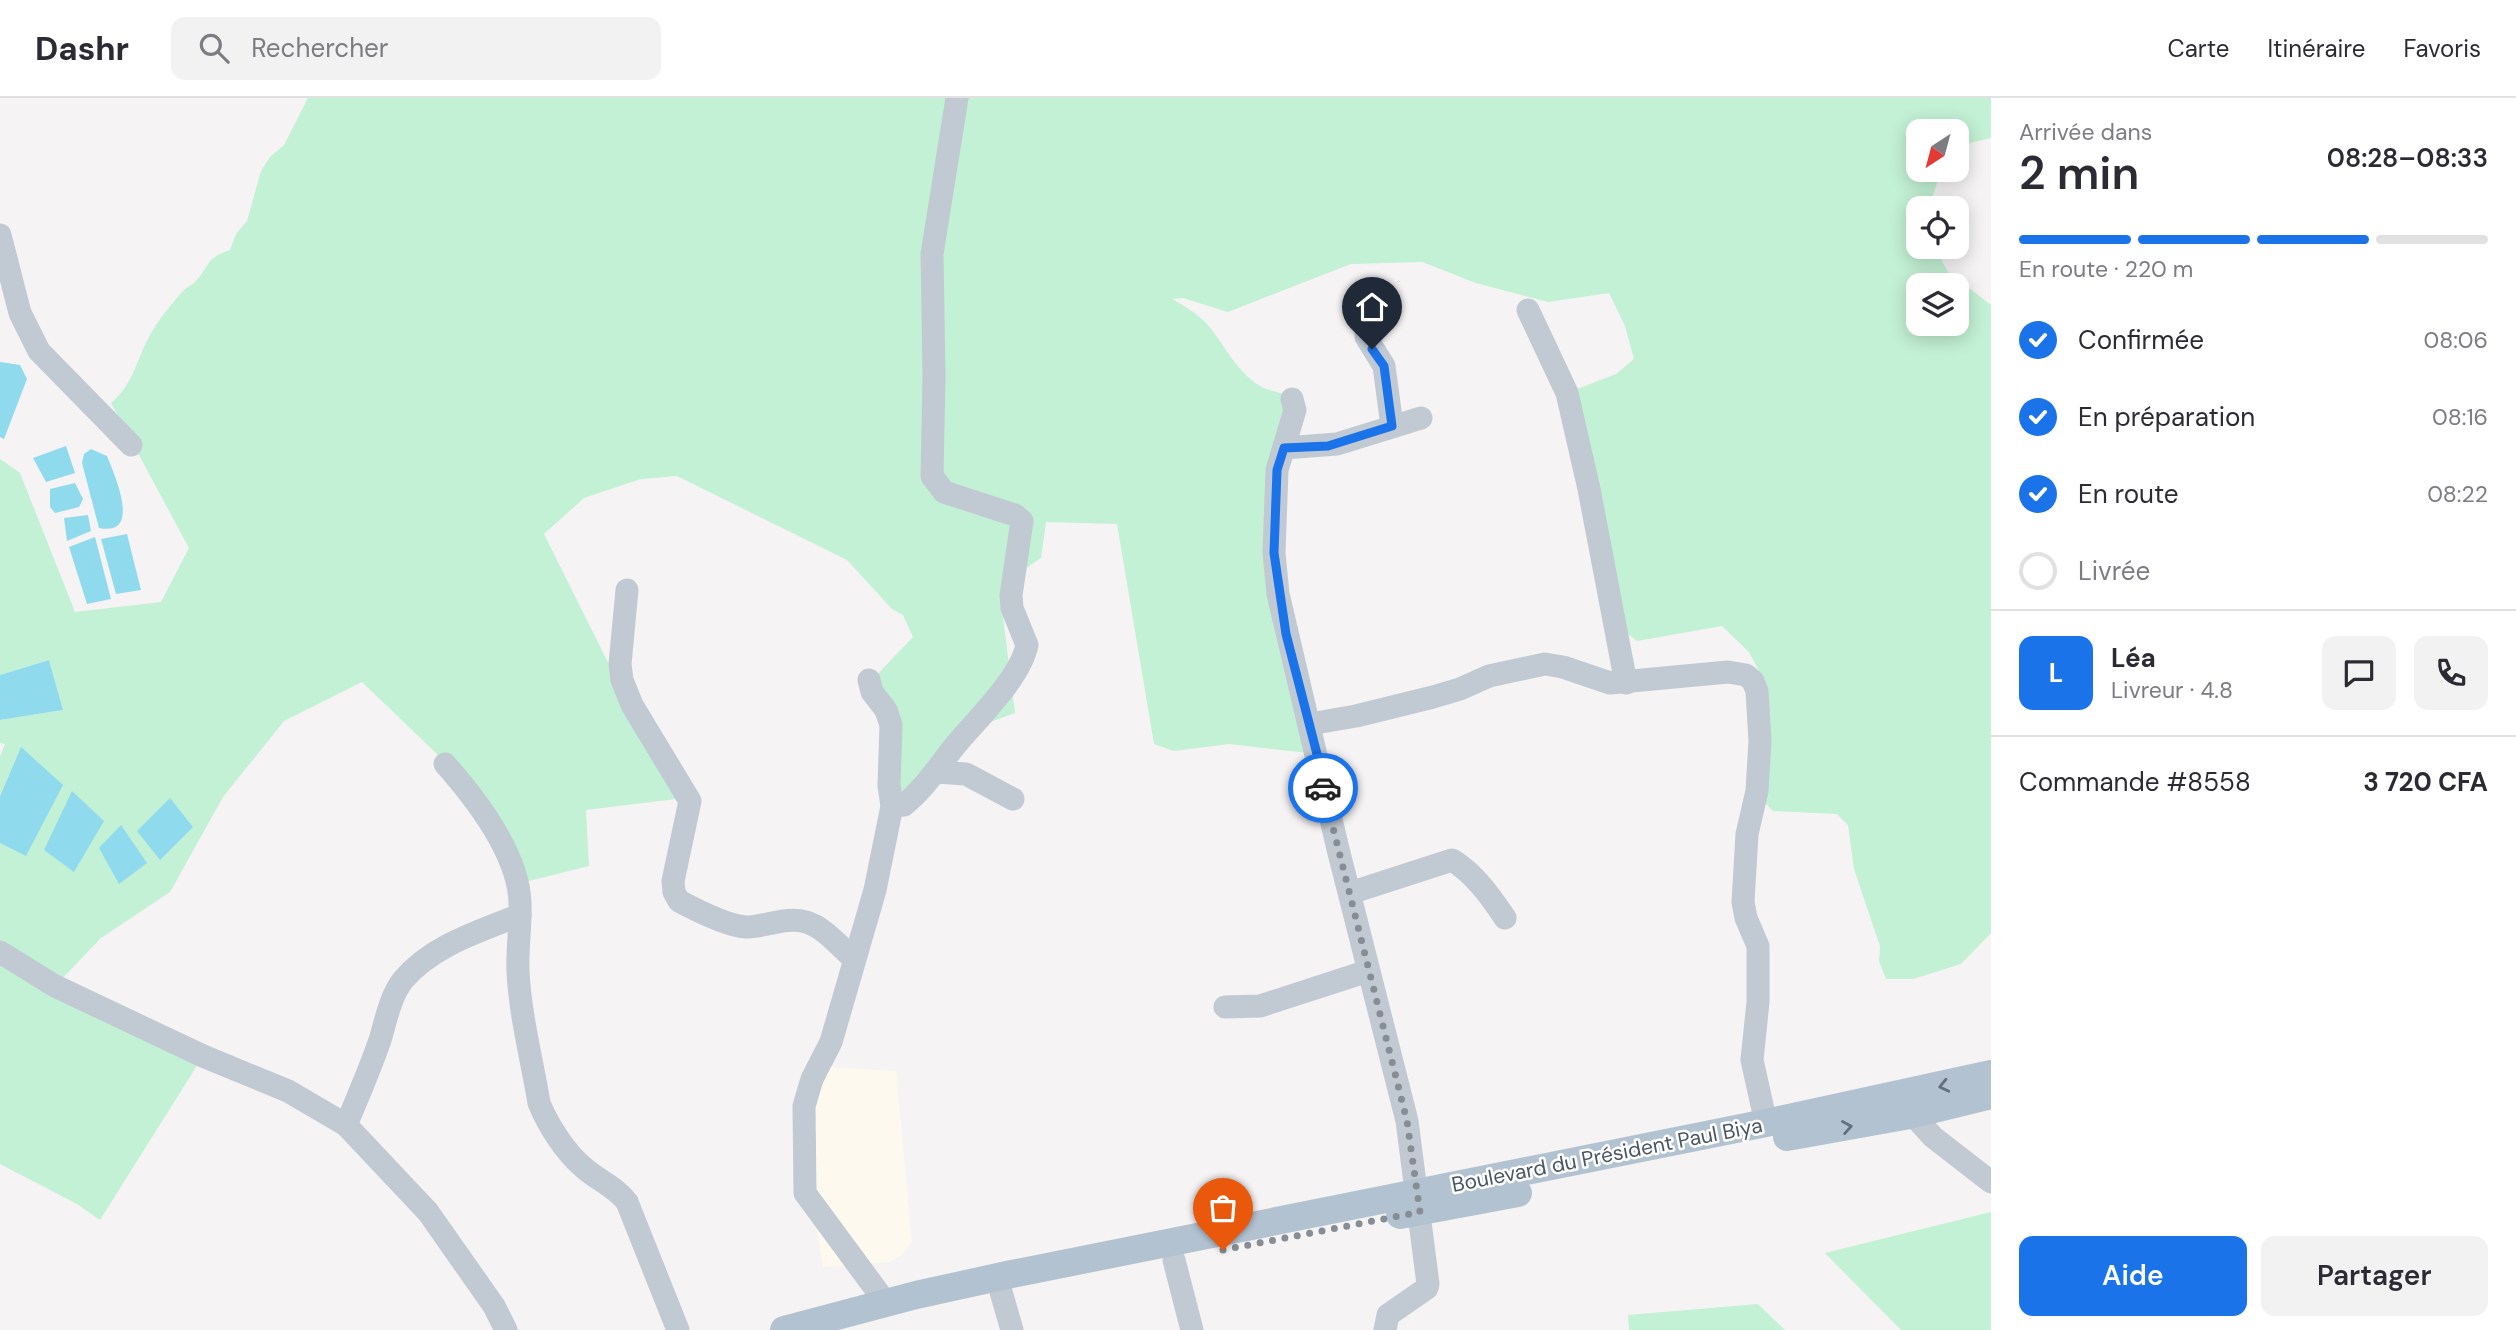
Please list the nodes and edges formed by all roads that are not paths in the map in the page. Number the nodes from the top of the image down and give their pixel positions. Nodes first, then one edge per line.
1 (957, 98) edge
2 (0, 235) edge
3 (1367, 298) dead end
4 (1528, 310) dead end
5 (1292, 399) dead end
6 (1421, 418) dead end
7 (1392, 426) junction
8 (131, 445) dead end
9 (1284, 448) junction
10 (627, 590) dead end
11 (869, 680) dead end
12 (1626, 683) junction
13 (1310, 724) junction
14 (445, 764) dead end
15 (936, 772) junction
16 (1013, 799) dead end
17 (892, 806) junction
18 (1350, 893) junction
19 (520, 915) junction
20 (1505, 918) dead end
21 (0, 952) edge
22 (854, 959) junction
23 (1368, 971) junction
24 (1225, 1007) dead end
25 (1991, 1074) edge
26 (1991, 1095) edge
27 (1903, 1106) junction
28 (1766, 1124) junction
29 (346, 1125) junction
30 (1991, 1182) edge
31 (1418, 1203) junction
32 (1174, 1260) junction
33 (999, 1286) junction
34 (886, 1303) junction
35 (506, 1330) edge
36 (678, 1330) edge
37 (784, 1330) edge
38 (853, 1330) edge
39 (1012, 1330) edge
40 (1192, 1330) edge
41 (1385, 1330) edge

1 - 15 street
2 - 8 street
3 - 7 street
4 - 12 street
5 - 9 street
6 - 7 street
7 - 9 street
9 - 13 street
10 - 22 street
11 - 17 street
12 - 13 street
12 - 28 street
13 - 18 street
14 - 19 street
15 - 16 street
15 - 17 street
17 - 22 street
18 - 20 street
18 - 23 street
19 - 29 street
19 - 36 street
21 - 29 street
22 - 34 street
23 - 24 street
23 - 31 street
25 -> 27 main road
26 - 27 main road
27 - 28 main road, Boulevard du Président Paul Biya
27 - 30 street
31 -> 27 main road, Boulevard du Président Paul Biya
28 - 31 main road, Boulevard du Président Paul Biya
29 - 35 street
31 - 32 main road, Boulevard du Président Paul Biya
31 - 33 main road, Boulevard du Président Paul Biya
31 - 41 street
32 - 33 main road, Boulevard du Président Paul Biya
32 - 40 street
33 - 34 main road, Boulevard du Président Paul Biya
33 - 38 main road, Boulevard du Président Paul Biya
33 - 39 street
34 - 37 main road, Boulevard du Président Paul Biya

